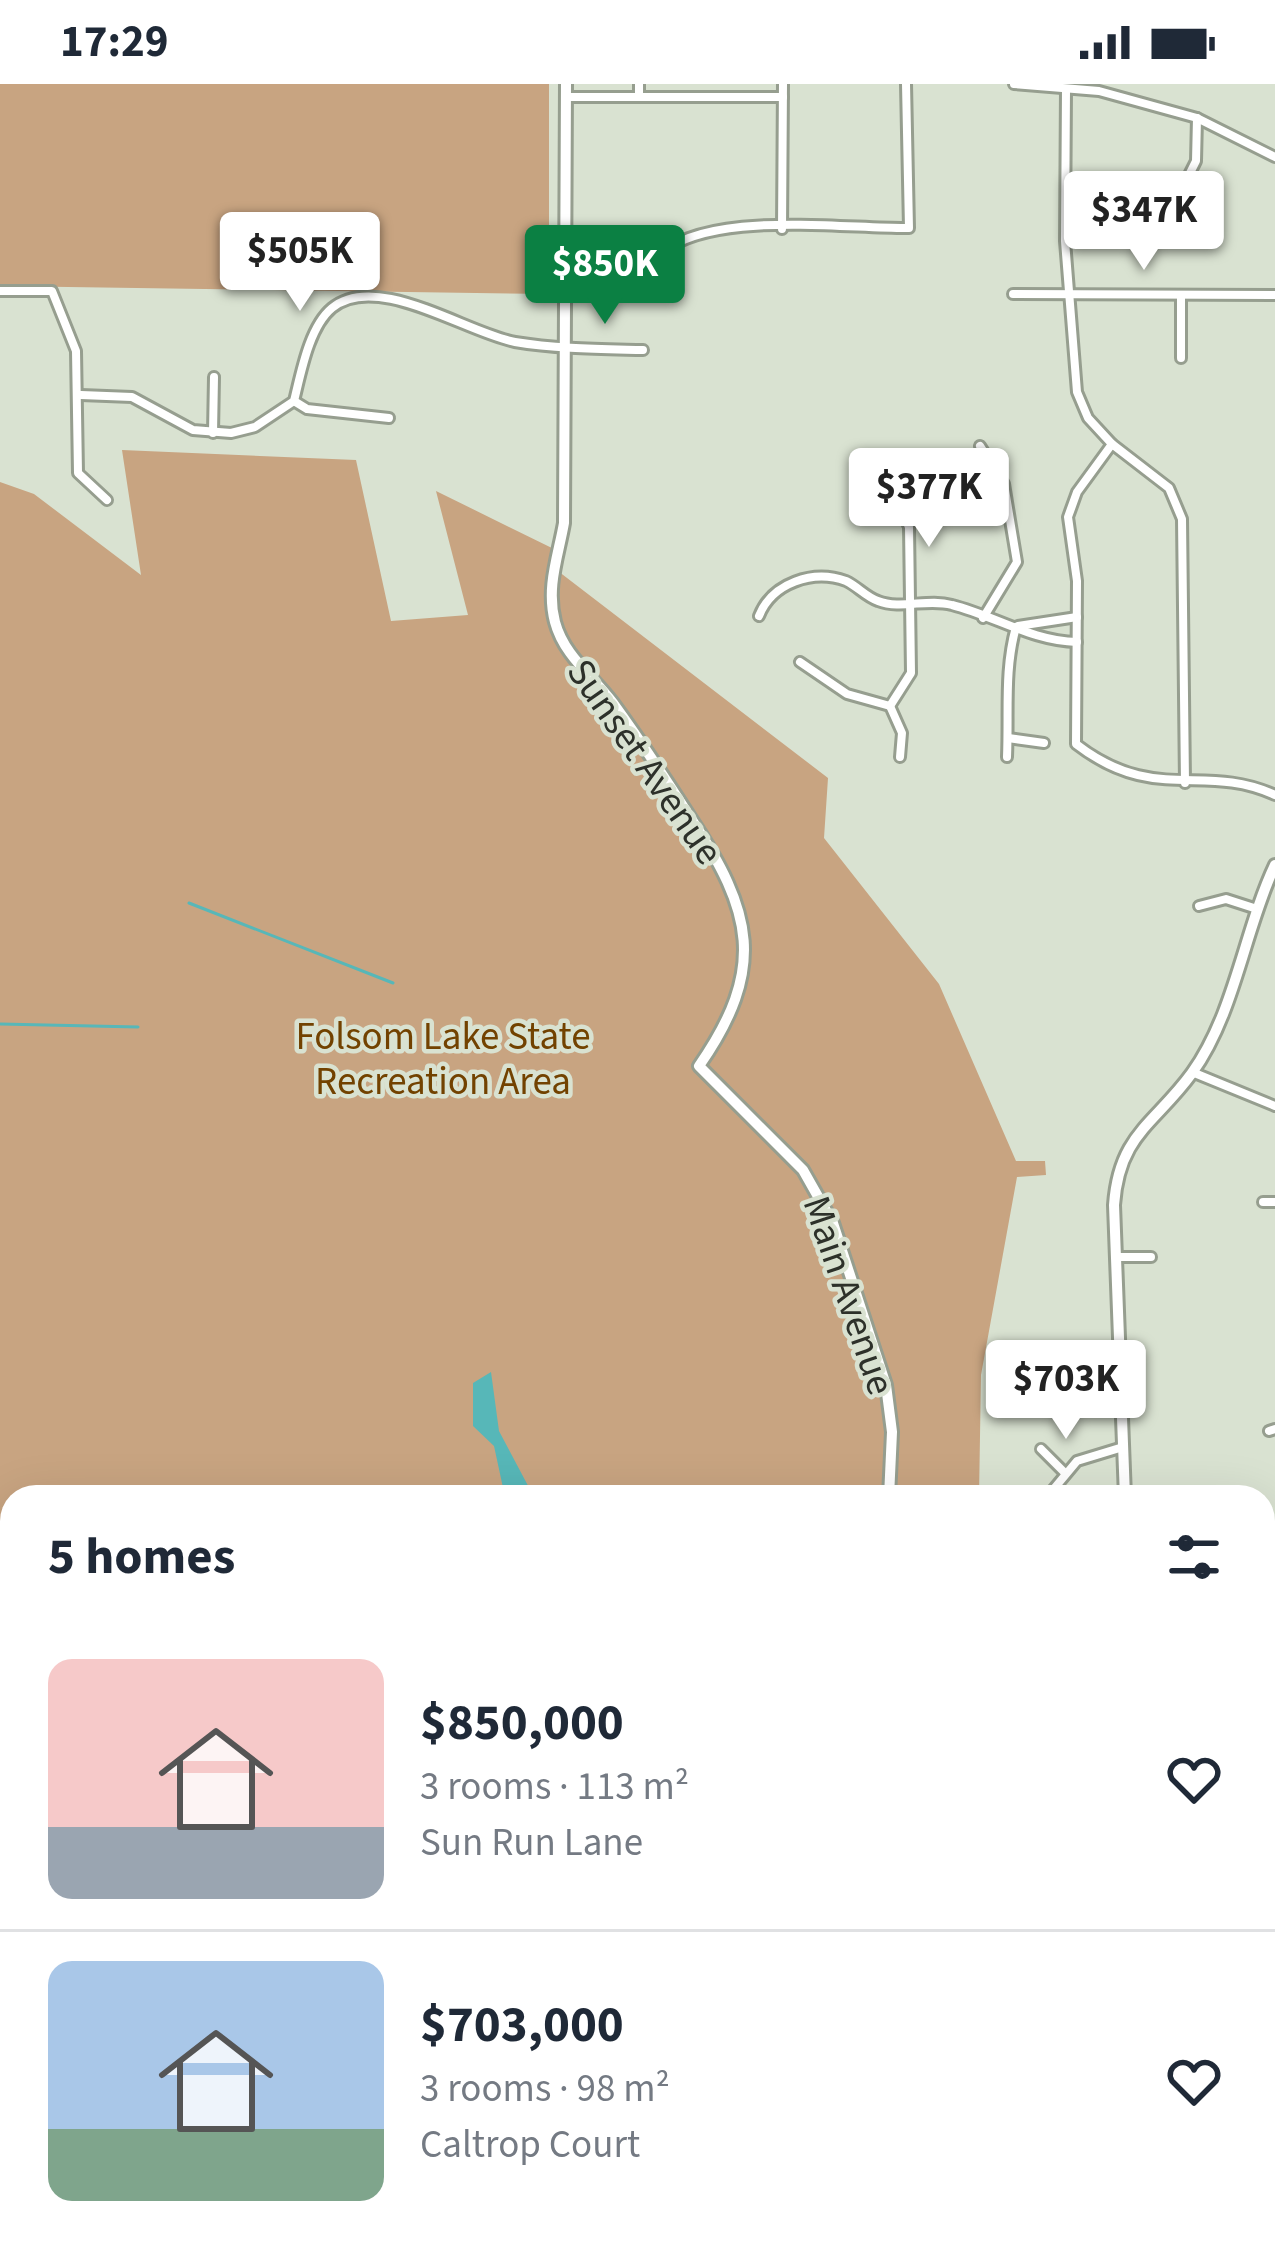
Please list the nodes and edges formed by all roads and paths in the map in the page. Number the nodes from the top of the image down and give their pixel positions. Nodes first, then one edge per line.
1 (639, 84) edge
2 (783, 84) edge
3 (906, 84) edge
4 (1014, 84) edge
5 (1066, 89) junction
6 (566, 90) edge
7 (639, 96) junction
8 (783, 97) junction
9 (1197, 118) junction
10 (1275, 157) edge
11 (1189, 175) dead end
12 (782, 229) junction
13 (654, 260) dead end
14 (0, 291) edge
15 (1013, 294) dead end
16 (1072, 294) junction
17 (1181, 295) junction
18 (1275, 295) edge
19 (564, 346) junction
20 (644, 350) dead end
21 (1180, 358) dead end
22 (214, 377) dead end
23 (81, 395) junction
24 (294, 401) junction
25 (388, 418) dead end
26 (213, 433) junction
27 (1112, 444) junction
28 (980, 446) dead end
29 (107, 500) dead end
30 (900, 507) dead end
31 (910, 605) junction
32 (759, 616) dead end
33 (1077, 617) junction
34 (983, 618) junction
35 (1016, 627) junction
36 (1077, 642) junction
37 (800, 662) dead end
38 (890, 706) junction
39 (1008, 738) junction
40 (1044, 742) dead end
41 (900, 757) dead end
42 (1007, 757) dead end
43 (1185, 783) junction
44 (1275, 795) edge
45 (1275, 865) edge
46 (1199, 906) dead end
47 (1259, 910) junction
48 (699, 1066) joint
49 (1192, 1072) junction
50 (1275, 1106) edge
51 (1263, 1202) dead end
52 (1275, 1202) edge
53 (1116, 1257) junction
54 (1150, 1257) dead end
55 (1124, 1447) junction
56 (1041, 1449) dead end
57 (1064, 1472) junction
58 (890, 1485) edge
59 (1055, 1485) edge
60 (1125, 1485) edge

1 - 7 street
2 - 8 street
3 - 12 street
4 - 5 street
5 - 9 street
5 - 16 street
6 - 7 street
6 - 19 street, Sunset Avenue
7 - 8 street
8 - 12 street
9 - 10 street
9 - 11 street
12 - 13 street
14 - 23 street
15 - 16 street
16 - 17 street
16 - 27 street
17 - 18 street
17 - 21 street
19 - 20 street
19 - 24 street
19 - 48 street, Sunset Avenue
22 - 26 street
23 - 26 street
23 - 29 street
24 - 25 street
24 - 26 street
27 - 33 street
27 - 43 street
28 - 34 street
30 - 31 street
31 - 32 street
31 - 34 street
31 - 38 street
33 - 35 street
33 - 36 street
34 - 35 street
35 - 36 street
35 - 39 street
36 - 43 street
37 - 38 street
38 - 41 street
39 - 40 street
39 - 42 street
43 - 44 street
45 - 47 street
46 - 47 street
47 - 49 street
48 - 58 street, Main Avenue
49 - 50 street
49 - 53 street
51 - 52 street
53 - 54 street
53 - 55 street
55 - 57 street
55 - 60 street
56 - 57 street
57 - 59 street

